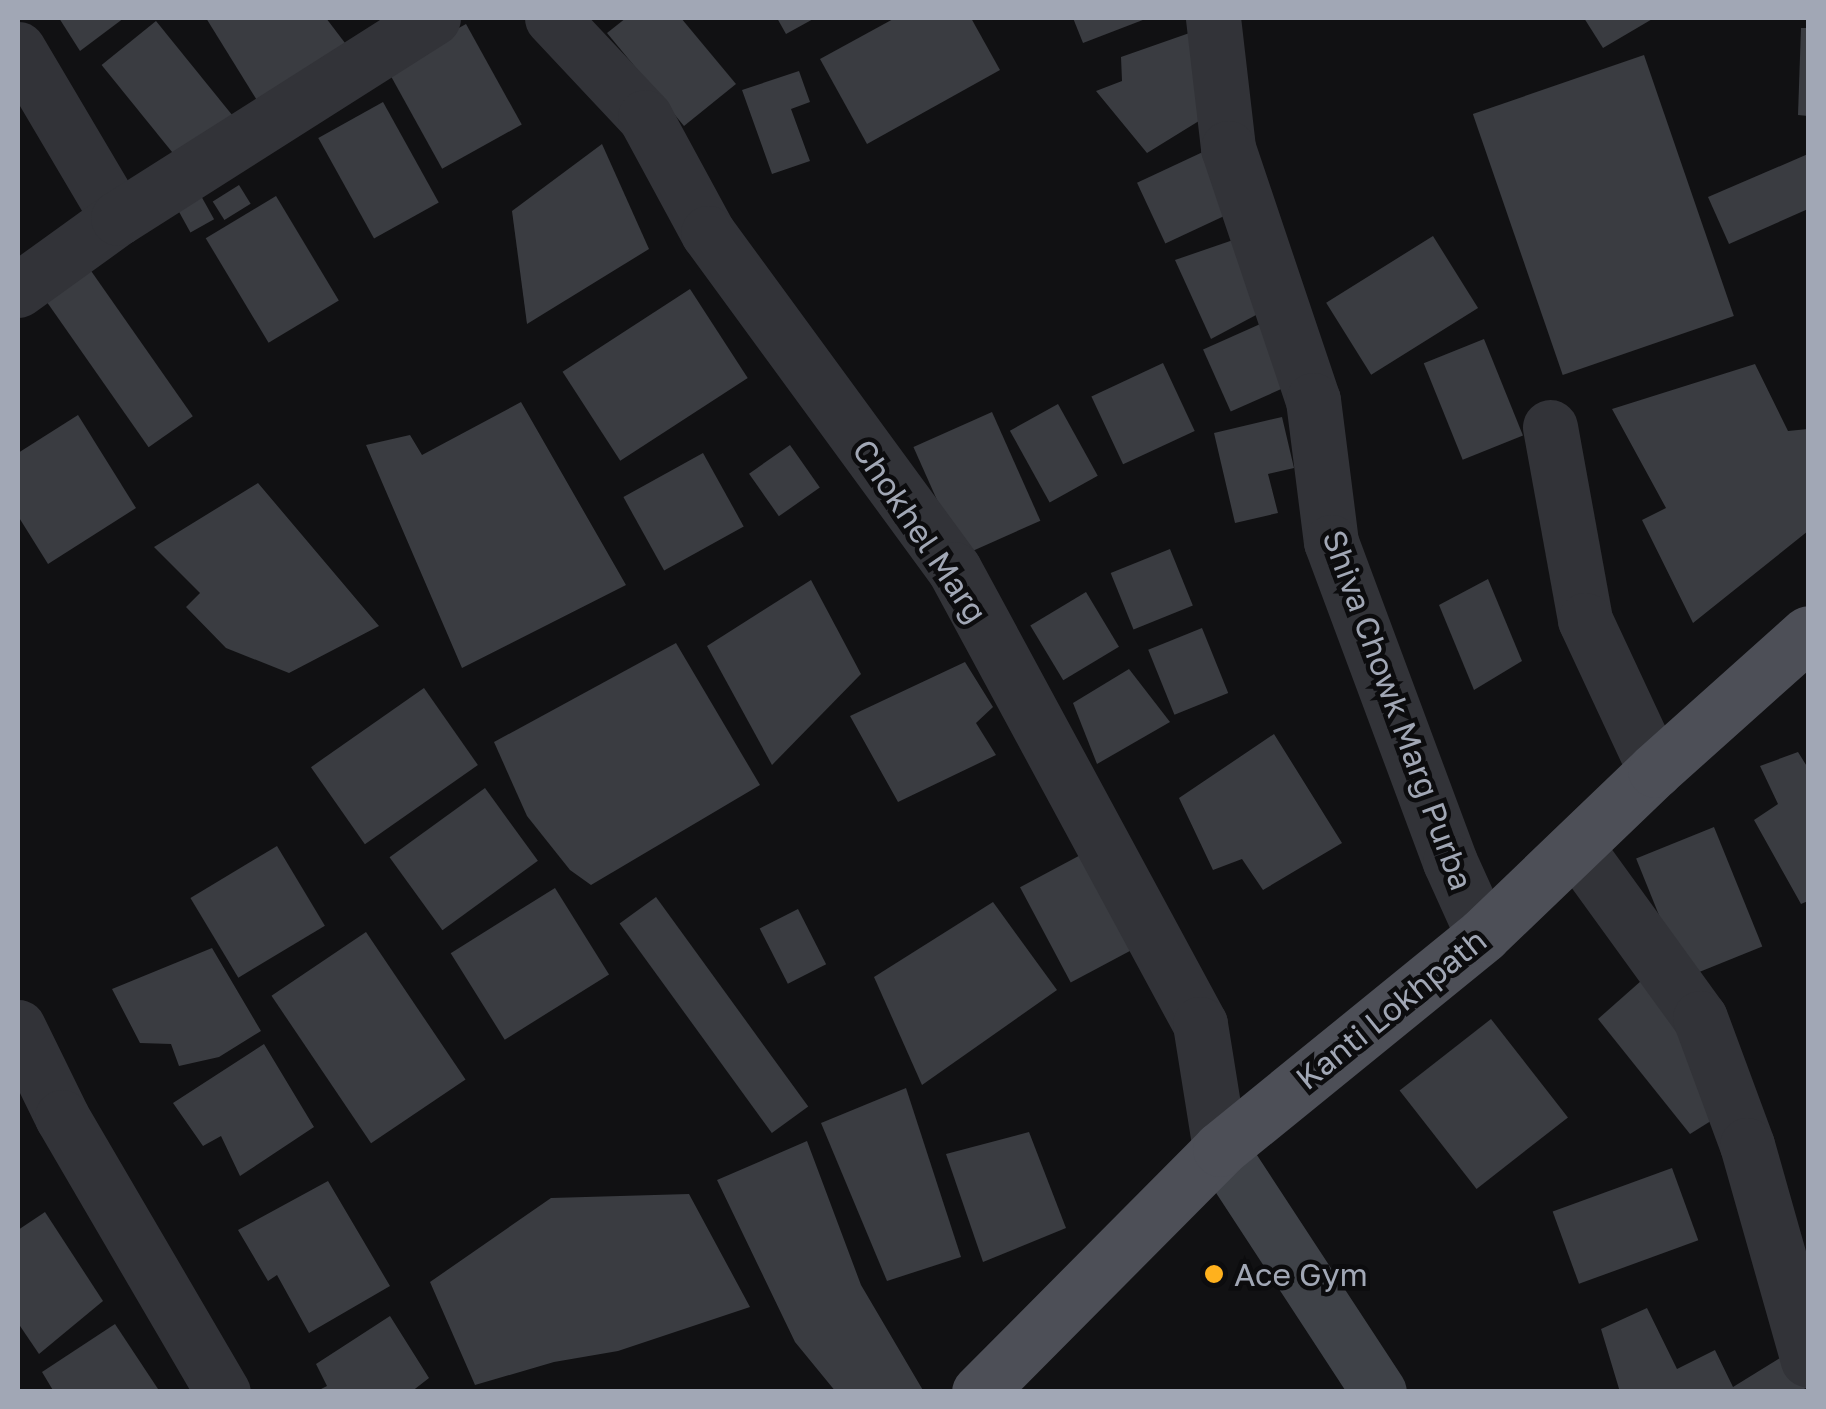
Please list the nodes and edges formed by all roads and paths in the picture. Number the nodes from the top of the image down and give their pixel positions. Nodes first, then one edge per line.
1 (433, 18) edge
2 (552, 18) edge
3 (1212, 18) edge
4 (18, 49) edge
5 (118, 218) junction
6 (18, 290) edge
7 (1550, 427) dead end
8 (1808, 632) edge
9 (1656, 770) junction
10 (1576, 847) junction
11 (1483, 935) junction
12 (18, 1027) edge
13 (1220, 1149) junction
14 (1808, 1360) edge
15 (223, 1392) edge
16 (979, 1392) edge
17 (1379, 1392) edge

1 - 5 street
2 - 13 street, Chokhel Marg
3 - 11 street, Shiva Chowk Marg Purba
4 - 5 street
5 - 6 street
7 - 9 street
8 - 9 main road, Kanti Lokhpath
9 - 10 main road, Kanti Lokhpath
10 - 11 main road, Kanti Lokhpath
10 - 14 street
11 - 13 main road, Kanti Lokhpath
12 - 15 street
13 - 16 main road, Kanti Lokhpath
13 - 17 main road

